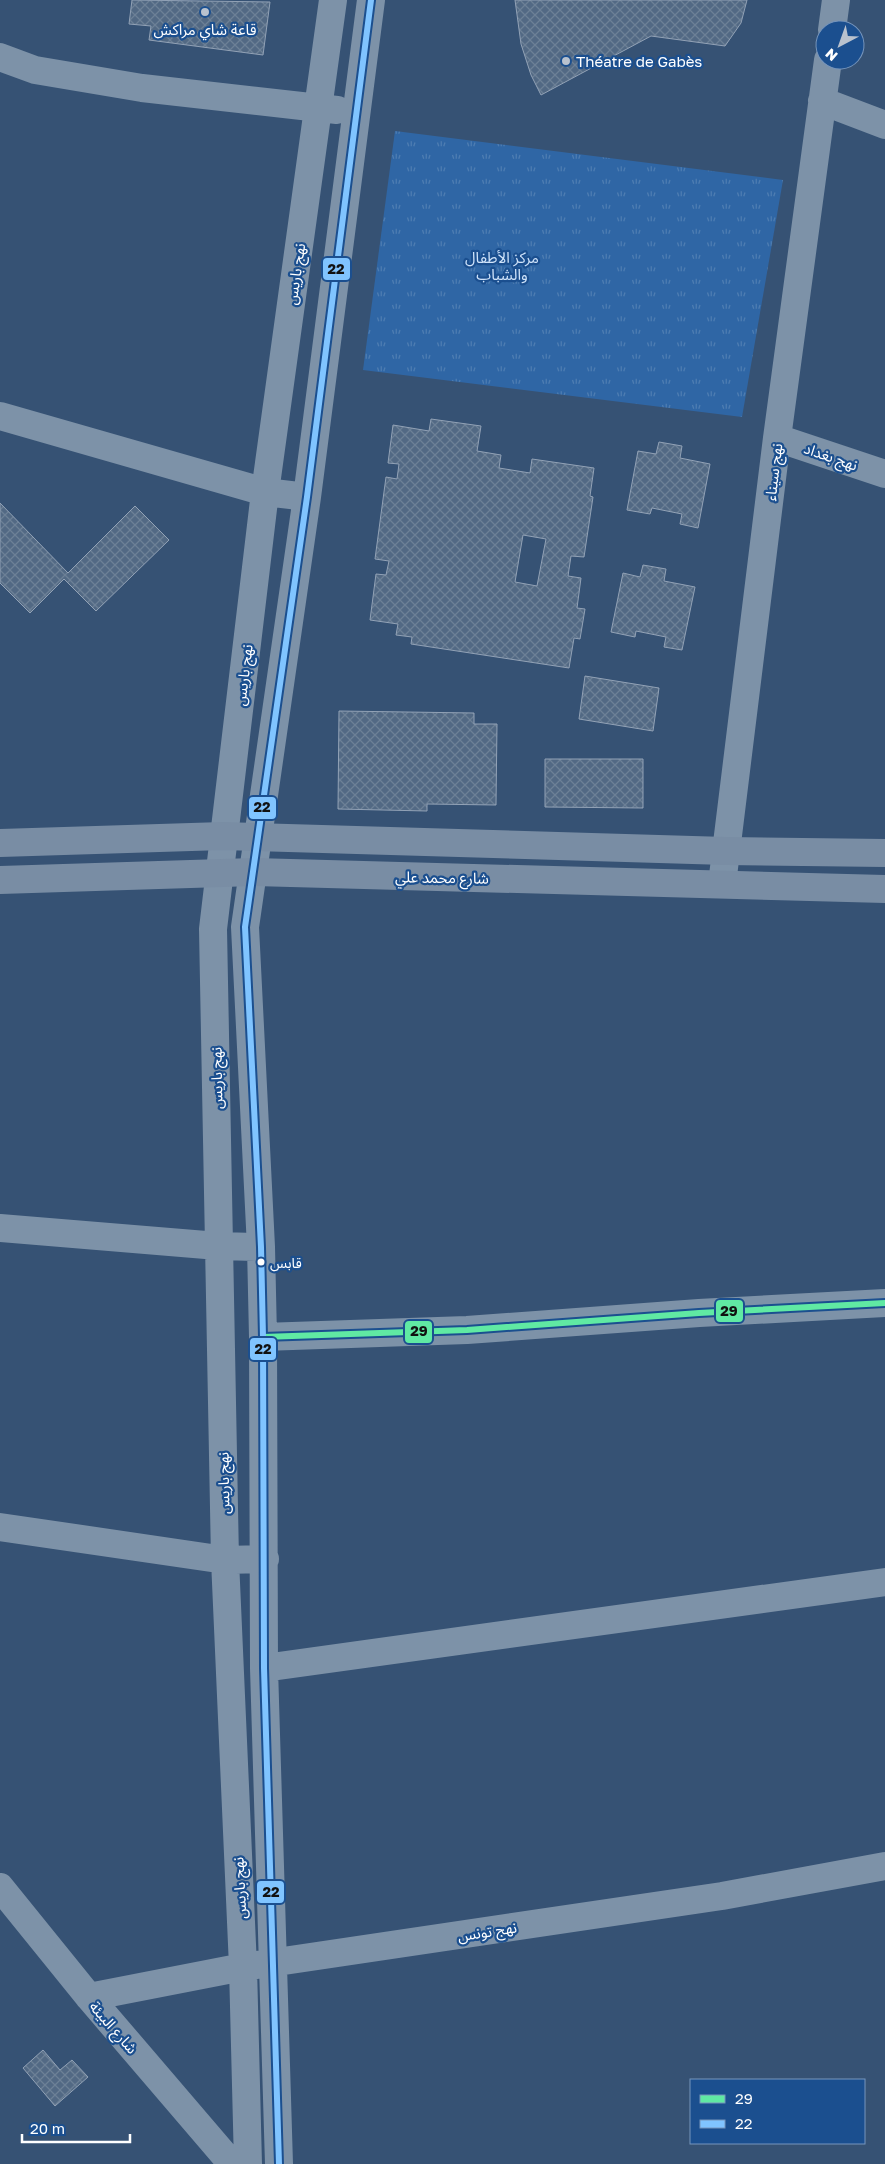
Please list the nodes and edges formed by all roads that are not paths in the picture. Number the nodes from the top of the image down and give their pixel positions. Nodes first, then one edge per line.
1 (333, 0) edge
2 (371, 0) edge
3 (836, 0) edge
4 (833, 20) edge
5 (0, 57) edge
6 (827, 70) edge
7 (822, 101) junction
8 (318, 108) junction
9 (356, 112) junction
10 (885, 125) edge
11 (0, 416) edge
12 (777, 438) junction
13 (885, 474) edge
14 (265, 492) junction
15 (307, 497) junction
16 (223, 836) junction
17 (258, 838) junction
18 (0, 843) edge
19 (726, 851) junction
20 (885, 853) edge
21 (219, 872) junction
22 (254, 872) junction
23 (0, 880) edge
24 (722, 884) junction
25 (885, 889) edge
26 (0, 1228) edge
27 (218, 1246) junction
28 (261, 1247) junction
29 (885, 1303) edge
30 (263, 1338) junction
31 (0, 1527) edge
32 (265, 1559) junction
33 (225, 1560) junction
34 (885, 1582) edge
35 (264, 1668) junction
36 (885, 1866) edge
37 (0, 1887) edge
38 (275, 1964) junction
39 (243, 1967) junction
40 (89, 1997) junction
41 (232, 2164) edge
42 (248, 2164) edge
43 (279, 2164) edge

1 - 8 street, نهج باريس
2 - 9 street
3 - 4 street
5 - 8 street
6 - 7 street, نهج سيناء
7 - 10 street
7 - 12 street, نهج سيناء
8 - 9 street
8 - 14 street, نهج باريس
9 - 15 street
11 - 14 street
12 - 13 street, نهج بغداد
12 - 19 street, نهج سيناء
14 - 15 street
14 - 16 street, نهج باريس
15 - 17 street
16 - 17 street
16 - 18 street
16 - 21 street, نهج باريس
17 - 19 street
17 - 22 street
19 - 20 street
19 - 24 street, نهج سيناء
21 - 22 street, شارع محمد علي
21 - 23 street, شارع محمد علي
21 - 27 street, نهج باريس
22 - 24 street, شارع محمد علي
22 - 28 street
24 - 25 street, شارع محمد علي
26 - 27 street
27 - 28 street
27 - 33 street, نهج باريس
28 - 30 street
29 - 30 street
30 - 32 street
31 - 33 street
32 - 33 street
32 - 35 street
33 - 39 street, نهج باريس
34 - 35 street
35 - 38 street
36 - 38 street, نهج تونس
37 - 40 street, شارع البيئة
38 - 39 street, نهج تونس
38 - 43 street
39 - 40 street, نهج تونس
39 - 42 street, نهج باريس
40 - 41 street, شارع البيئة

